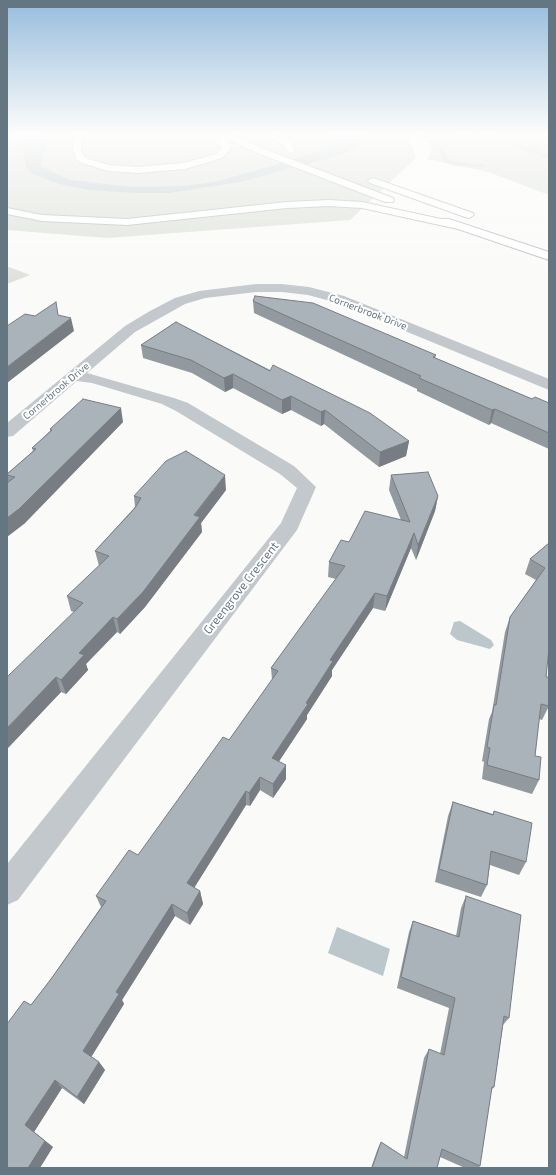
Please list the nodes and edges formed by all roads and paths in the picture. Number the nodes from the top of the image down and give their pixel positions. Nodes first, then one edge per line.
1 (360, 189) edge
2 (394, 189) edge
3 (7, 212) edge
4 (483, 220) dead end
5 (458, 226) junction
6 (549, 256) edge
7 (75, 376) junction
8 (549, 385) edge
9 (7, 432) edge
10 (7, 889) edge

1 - 5 highway
2 - 4 highway
3 - 5 highway
5 - 6 highway
7 - 8 street, Cornerbrook Drive
7 - 9 street, Cornerbrook Drive
7 - 10 street, Greengrove Crescent

